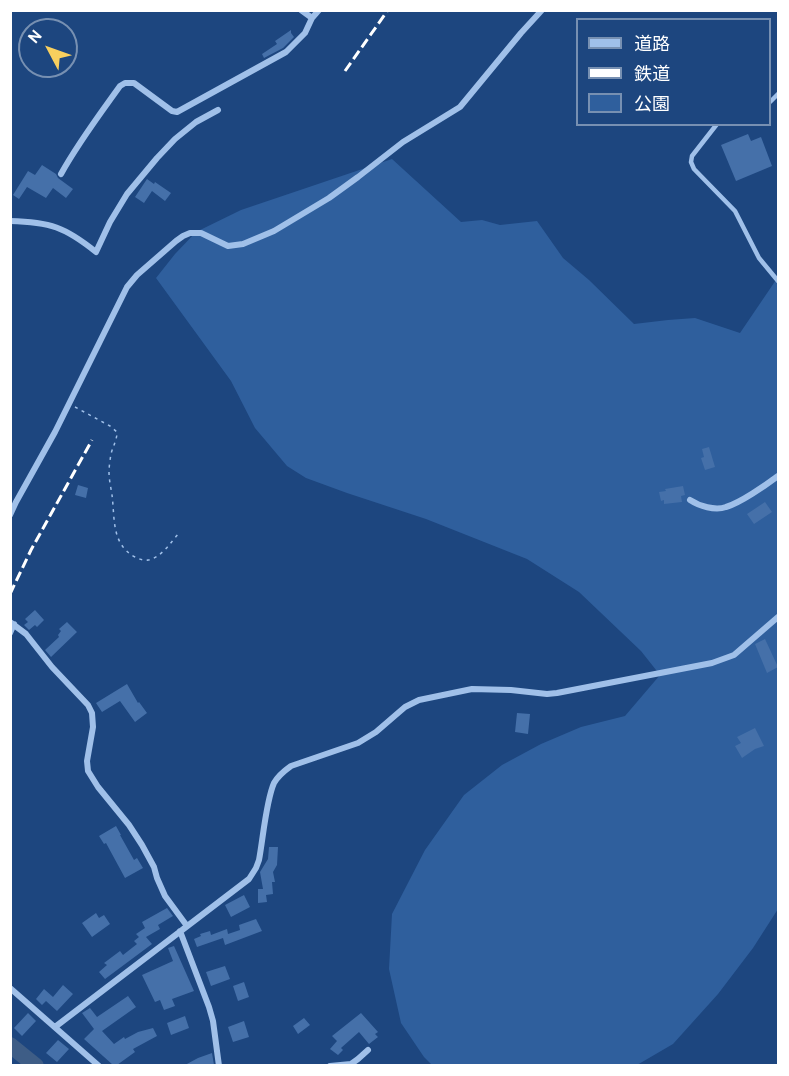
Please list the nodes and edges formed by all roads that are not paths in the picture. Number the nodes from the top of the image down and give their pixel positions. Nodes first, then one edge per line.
1 (301, 10) edge
2 (319, 10) edge
3 (542, 10) edge
4 (312, 18) junction
5 (218, 110) dead end
6 (715, 126) edge
7 (61, 174) dead end
8 (10, 220) edge
9 (778, 280) edge
10 (778, 476) edge
11 (690, 500) dead end
12 (10, 515) edge
13 (778, 617) edge
14 (12, 623) edge
15 (10, 633) edge
16 (187, 926) junction
17 (180, 931) junction
18 (10, 988) edge
19 (56, 1027) junction
20 (368, 1050) dead end
21 (94, 1064) edge
22 (219, 1065) edge
23 (330, 1065) edge

1 - 4 street
2 - 4 street
3 - 12 street
4 - 7 street
5 - 8 street
6 - 9 lane
10 - 11 street
13 - 16 street
14 - 15 street
14 - 16 street
16 - 17 street
17 - 19 street
17 - 22 street
18 - 19 street
19 - 21 street
20 - 23 street

